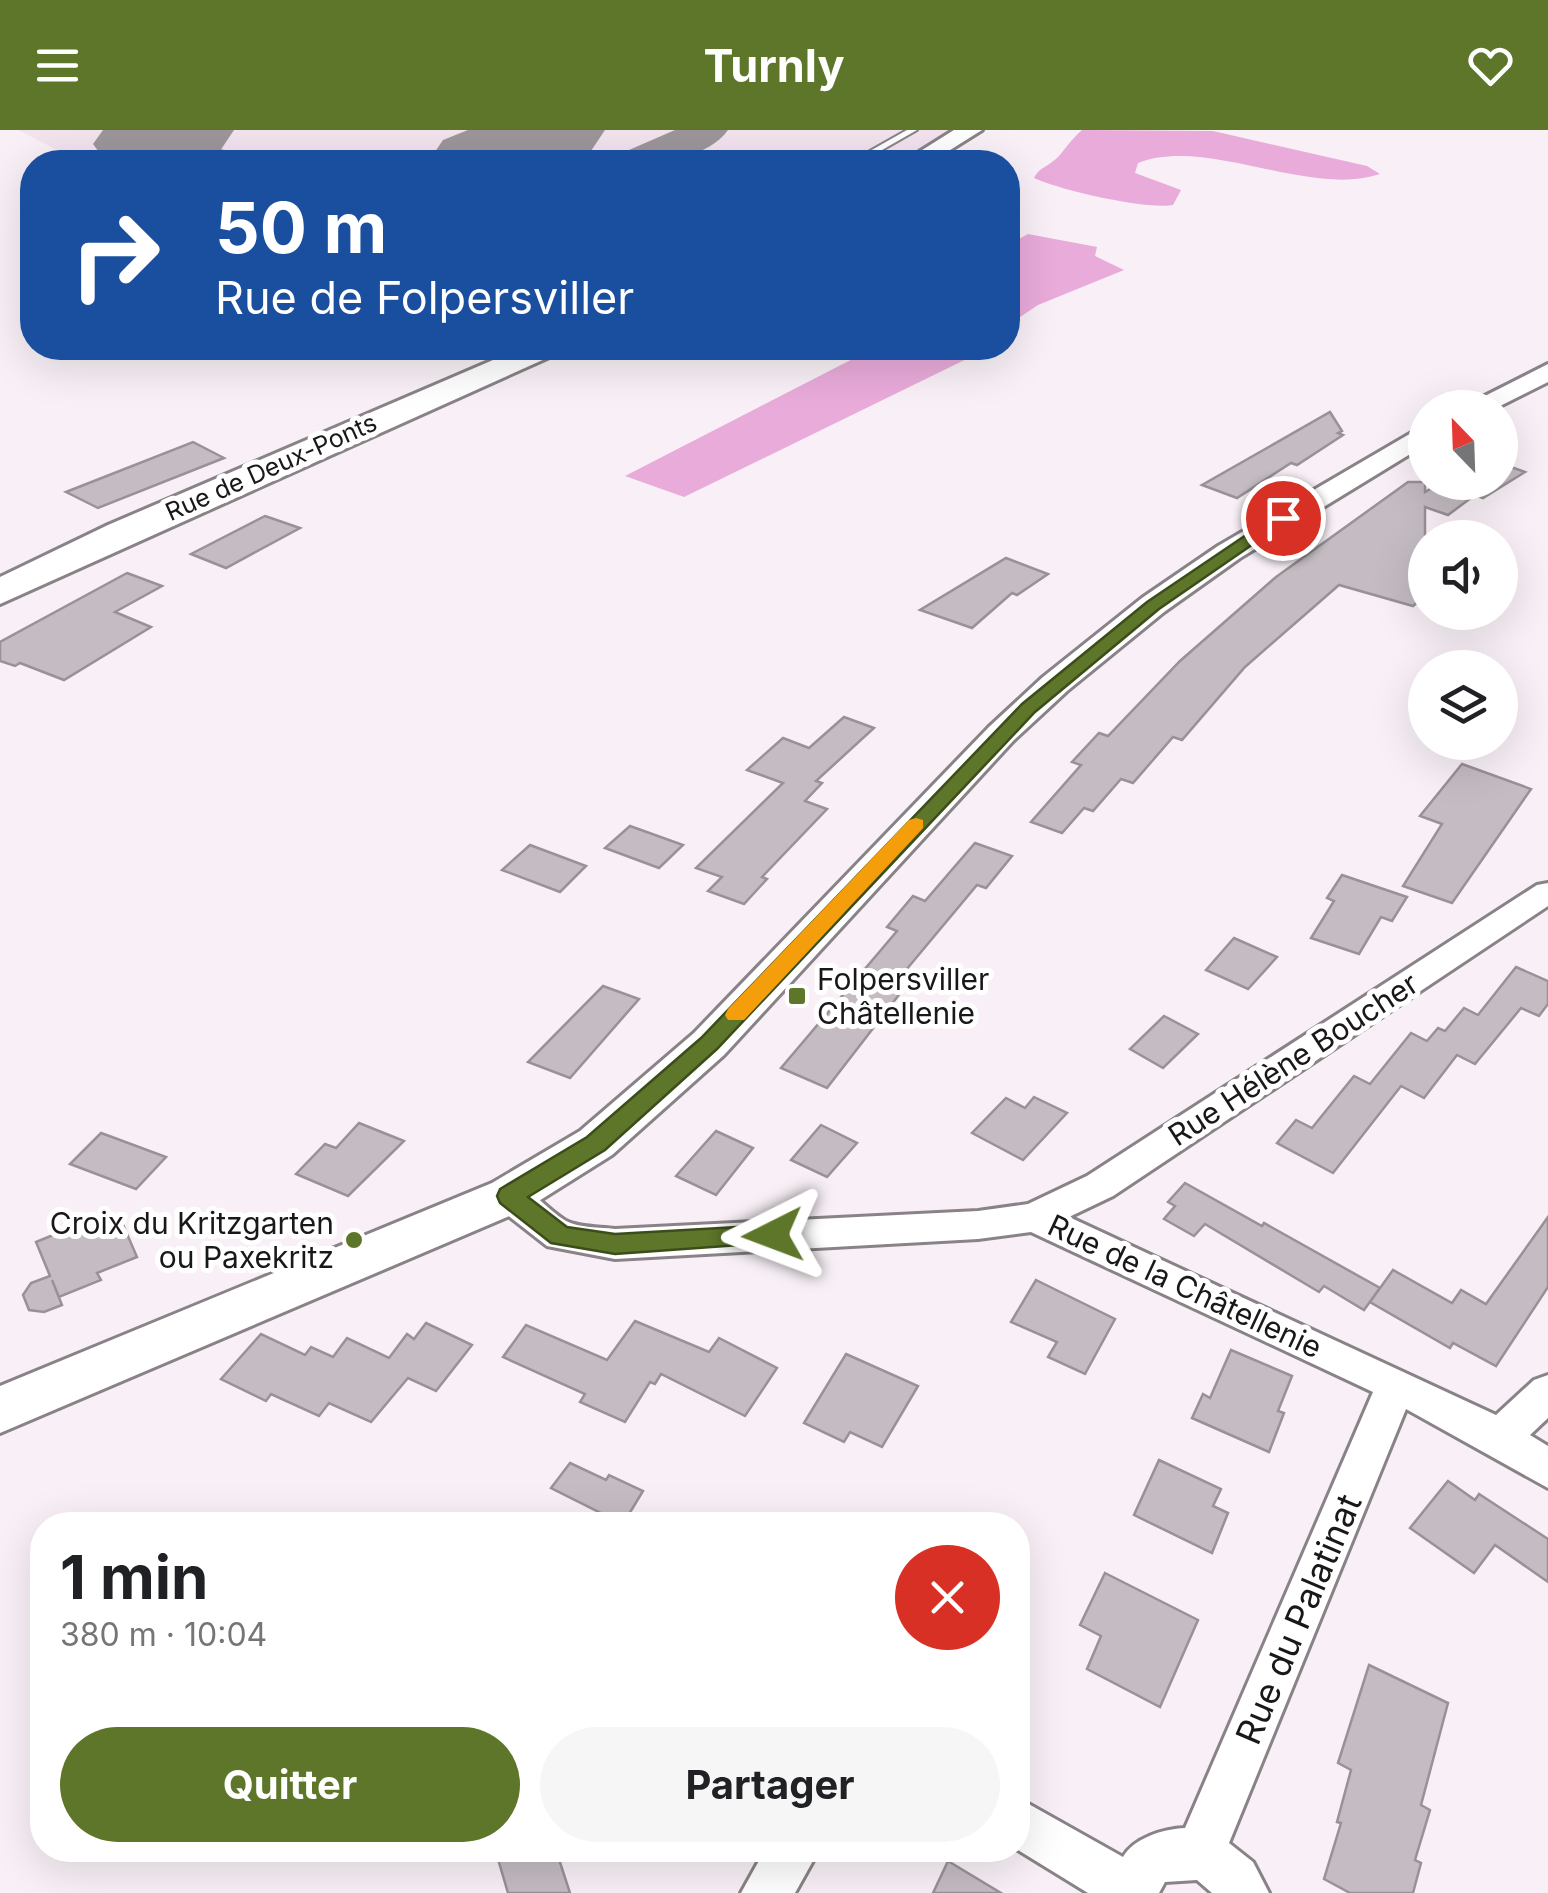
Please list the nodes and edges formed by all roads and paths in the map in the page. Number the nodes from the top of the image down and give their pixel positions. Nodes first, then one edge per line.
1 (913, 130) edge
2 (971, 130) edge
3 (876, 150) edge
4 (936, 150) edge
5 (517, 360) edge
6 (1548, 372) edge
7 (1511, 390) edge
8 (1408, 443) edge
9 (0, 592) edge
10 (1548, 892) edge
11 (509, 1196) junction
12 (1034, 1216) junction
13 (1396, 1384) junction
14 (1548, 1392) edge
15 (0, 1410) edge
16 (1500, 1437) junction
17 (1548, 1470) edge
18 (1030, 1829) edge
19 (1199, 1854) junction
20 (786, 1862) edge
21 (1132, 1892) edge
22 (766, 1893) edge
23 (1244, 1893) edge

1 - 3 lane
2 - 4 main road
5 - 9 main road, Rue de Deux-Ponts
6 - 7 street
8 - 11 street
10 - 12 street, Rue Hélène Boucher
11 - 12 street, Rue de la Châtellenie
11 - 15 street
12 - 13 street, Rue de la Châtellenie
13 - 16 street, Rue de la Châtellenie
13 - 19 street, Rue du Palatinat
14 - 16 street
16 - 17 street, Rue de la Châtellenie
18 - 21 street
19 - 21 street
19 - 23 street
20 - 22 street

